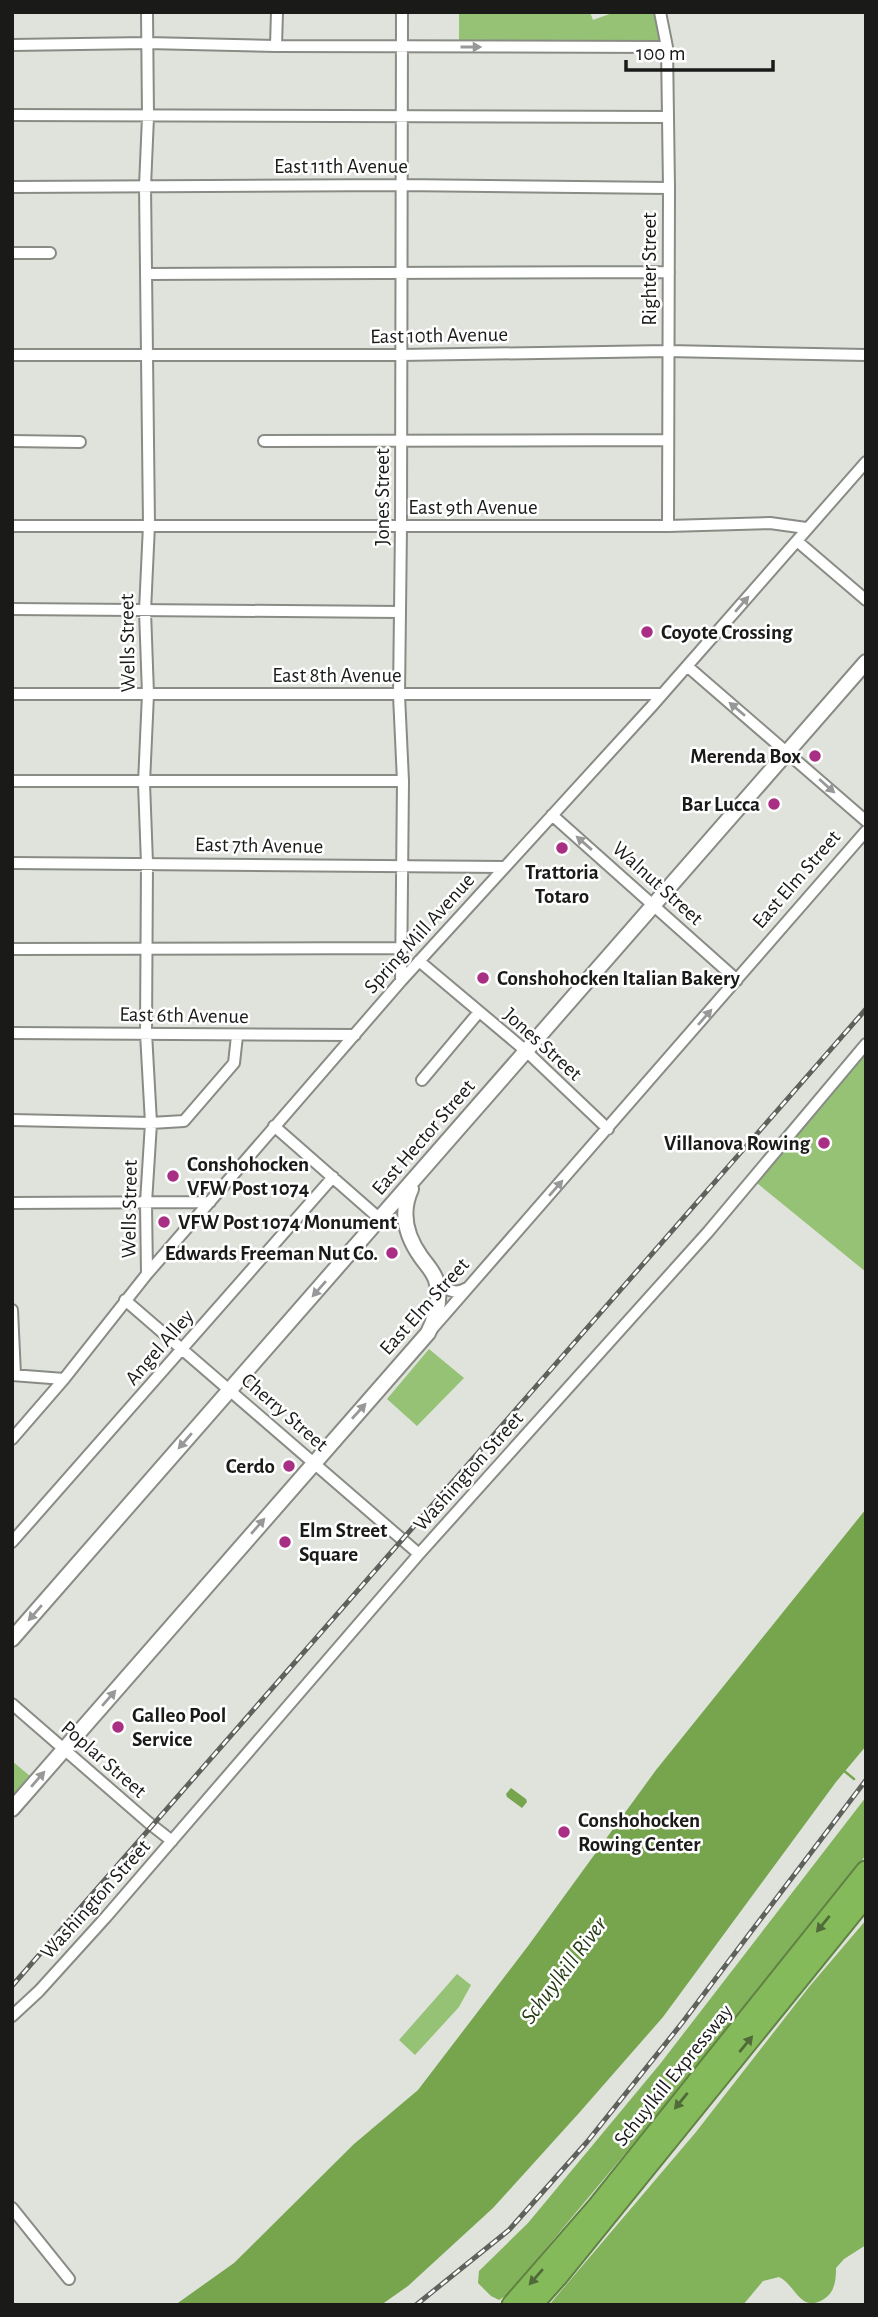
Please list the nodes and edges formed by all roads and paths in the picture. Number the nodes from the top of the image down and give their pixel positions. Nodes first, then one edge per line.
1 (147, 12) edge
2 (276, 12) edge
3 (402, 12) edge
4 (660, 12) edge
5 (147, 43) junction
6 (12, 45) edge
7 (276, 46) junction
8 (402, 46) junction
9 (667, 47) junction
10 (12, 115) edge
11 (401, 116) junction
12 (148, 117) junction
13 (668, 117) junction
14 (145, 186) junction
15 (400, 186) junction
16 (12, 187) edge
17 (669, 188) junction
18 (12, 253) edge
19 (50, 253) dead end
20 (400, 272) junction
21 (669, 272) junction
22 (146, 274) junction
23 (668, 351) junction
24 (12, 355) edge
25 (400, 355) junction
26 (866, 355) edge
27 (147, 356) junction
28 (264, 440) dead end
29 (668, 440) junction
30 (12, 441) edge
31 (401, 441) junction
32 (80, 442) dead end
33 (866, 462) edge
34 (149, 525) junction
35 (12, 526) edge
36 (668, 526) junction
37 (401, 527) junction
38 (806, 528) junction
39 (797, 541) junction
40 (866, 600) edge
41 (12, 609) edge
42 (145, 611) junction
43 (400, 612) junction
44 (866, 662) edge
45 (687, 666) junction
46 (12, 694) edge
47 (148, 694) junction
48 (662, 694) junction
49 (399, 695) junction
50 (788, 751) junction
51 (12, 781) edge
52 (403, 781) junction
53 (144, 783) junction
54 (552, 814) junction
55 (866, 821) edge
56 (866, 831) edge
57 (12, 863) edge
58 (148, 863) junction
59 (402, 867) junction
60 (505, 867) junction
61 (654, 905) junction
62 (403, 948) junction
63 (12, 949) edge
64 (147, 949) junction
65 (419, 961) junction
66 (737, 980) junction
67 (401, 981) junction
68 (479, 1012) junction
69 (12, 1033) edge
70 (146, 1033) junction
71 (355, 1035) junction
72 (237, 1036) junction
73 (866, 1044) edge
74 (526, 1051) junction
75 (422, 1080) dead end
76 (12, 1120) edge
77 (151, 1123) junction
78 (274, 1126) junction
79 (608, 1129) junction
80 (427, 1165) junction
81 (333, 1177) junction
82 (210, 1202) junction
83 (12, 1203) edge
84 (146, 1203) junction
85 (380, 1219) junction
86 (408, 1233) junction
87 (147, 1274) junction
88 (436, 1279) junction
89 (474, 1281) junction
90 (125, 1300) junction
91 (12, 1310) edge
92 (428, 1334) junction
93 (183, 1349) junction
94 (14, 1375) edge
95 (64, 1379) junction
96 (230, 1390) junction
97 (12, 1438) edge
98 (314, 1462) junction
99 (12, 1542) edge
100 (419, 1554) junction
101 (12, 1639) edge
102 (12, 1703) edge
103 (64, 1749) junction
104 (12, 1809) edge
105 (172, 1841) junction
106 (866, 1871) edge
107 (866, 1896) edge
108 (12, 2016) edge
109 (12, 2208) edge
110 (68, 2279) dead end
111 (512, 2305) edge
112 (532, 2305) edge

1 - 5 street, Wells Street
2 - 7 street
3 - 8 street, Jones Street
4 - 9 street, Righter Street
5 - 6 street
5 - 7 street
5 - 12 street, Wells Street
7 - 8 street
8 -> 9 street
8 - 11 street, Jones Street
9 - 13 street, Righter Street
10 - 12 street
11 - 12 street
11 - 13 street
11 - 15 street, Jones Street
12 - 14 street, Wells Street
13 - 17 street, Righter Street
14 - 15 street, East 11th Avenue
14 - 16 street, East 11th Avenue
14 - 22 street, Wells Street
15 - 17 street, East 11th Avenue
15 - 20 street, Jones Street
17 - 21 street, Righter Street
18 - 19 street
20 - 21 street
20 - 22 street
20 - 25 street, Jones Street
21 - 23 street, Righter Street
22 - 27 street, Wells Street
23 - 25 street, East 10th Avenue
23 - 26 street, East 10th Avenue
23 - 29 street, Righter Street
24 - 27 street, East 10th Avenue
25 - 27 street, East 10th Avenue
25 - 31 street, Jones Street
27 - 34 street, Wells Street
28 - 31 street
29 - 31 street
29 - 36 street, Righter Street
30 - 32 street
31 - 37 street, Jones Street
33 - 38 street, Spring Mill Avenue
34 - 35 street, East 9th Avenue
34 - 37 street, East 9th Avenue
34 - 42 street, Wells Street
36 - 37 street, East 9th Avenue
36 - 38 street, East 9th Avenue
37 - 43 street, Jones Street
38 - 39 street, Spring Mill Avenue
39 - 40 street
45 -> 39 street, Spring Mill Avenue
41 - 42 street
42 - 43 street
42 - 47 street, Wells Street
43 - 49 street, Jones Street
44 - 50 main road, East Hector Street
45 - 48 street, Spring Mill Avenue
50 -> 45 street
46 - 47 street, East 8th Avenue
47 - 49 street, East 8th Avenue
47 - 53 street, Wells Street
48 - 49 street, East 8th Avenue
48 - 54 street, Spring Mill Avenue
49 - 52 street, Jones Street
50 -> 55 street
50 - 61 main road, East Hector Street
51 - 53 street
52 - 53 street
52 - 59 street, Jones Street
53 - 58 street, Wells Street
54 - 60 street, Spring Mill Avenue
61 -> 54 street, Walnut Street
56 - 66 street, East Elm Street
57 - 58 street, East 7th Avenue
58 - 59 street, East 7th Avenue
58 - 64 street, Wells Street
59 - 60 street, East 7th Avenue
59 - 62 street, Jones Street
60 - 65 street, Spring Mill Avenue
61 - 66 street, Walnut Street
61 - 74 main road, East Hector Street
62 - 64 street
62 - 67 street, Jones Street
63 - 64 street
64 - 70 street, Wells Street
65 - 67 street, Spring Mill Avenue
65 - 68 street, Jones Street
79 -> 66 street, East Elm Street
67 - 71 street, Spring Mill Avenue
68 - 74 street, Jones Street
68 - 75 street
69 - 70 street, East 6th Avenue
70 - 72 street, East 6th Avenue
70 - 77 street, Wells Street
71 - 72 street, East 6th Avenue
71 - 78 street, Spring Mill Avenue
72 - 77 street
73 - 100 street, Washington Street
74 - 79 street, Jones Street
74 - 80 main road, East Hector Street
76 - 77 street
77 - 84 street, Wells Street
78 - 81 street
78 - 82 street, Spring Mill Avenue
89 -> 79 street, East Elm Street
80 - 85 main road, East Hector Street
80 - 86 main road
81 - 85 street
81 - 93 street, Angel Alley
82 - 84 street
82 - 87 street, Spring Mill Avenue
83 - 84 street
84 - 87 street, Wells Street
85 - 86 main road
85 -> 96 main road, East Hector Street
86 - 88 main road
87 - 90 street, Spring Mill Avenue
88 - 89 street
88 - 92 main road
89 - 92 street, East Elm Street
90 - 93 street, Cherry Street
90 - 95 street, Spring Mill Avenue
91 - 94 street
98 -> 92 main road, East Elm Street
93 - 96 street, Cherry Street
93 - 99 street, Angel Alley
94 - 95 street
95 - 97 street, Spring Mill Avenue
96 - 98 street, Cherry Street
96 -> 101 main road, East Hector Street
98 - 100 street, Cherry Street
103 -> 98 main road, East Elm Street
100 - 105 street, Washington Street
102 - 103 street, Poplar Street
104 -> 103 main road, East Elm Street
103 - 105 street, Poplar Street
105 - 108 street, Washington Street
106 -> 111 highway, Schuylkill Expressway
112 -> 107 highway, Schuylkill Expressway
109 - 110 street

